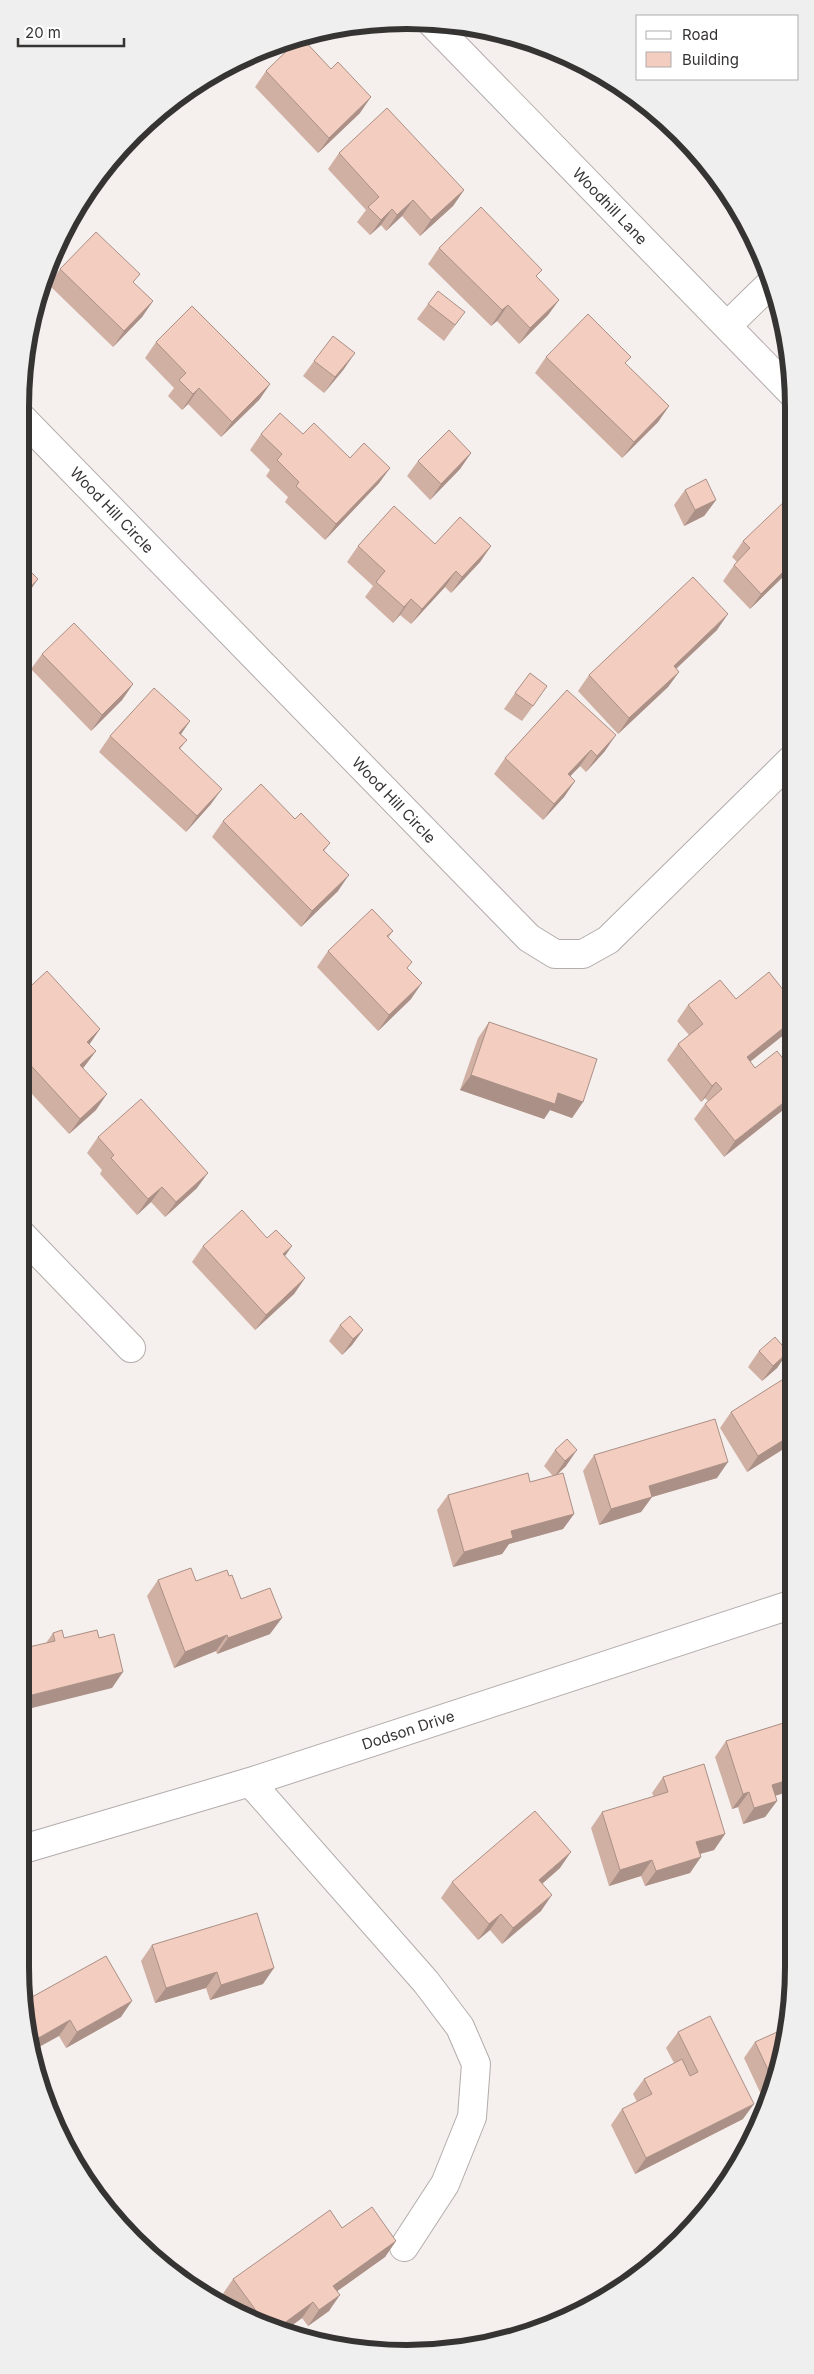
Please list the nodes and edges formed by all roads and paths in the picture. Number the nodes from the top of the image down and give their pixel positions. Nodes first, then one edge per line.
1 (439, 31) edge
2 (766, 289) edge
3 (727, 326) junction
4 (784, 385) edge
5 (29, 425) edge
6 (785, 767) edge
7 (29, 1243) edge
8 (131, 1348) dead end
9 (785, 1607) edge
10 (250, 1782) junction
11 (29, 1847) edge
12 (404, 2247) dead end

1 - 3 street, Woodhill Lane
2 - 3 street
3 - 4 street, Woodhill Lane
5 - 6 street, Wood Hill Circle
7 - 8 street
9 - 10 street, Dodson Drive
10 - 11 street, Dodson Drive
10 - 12 street

